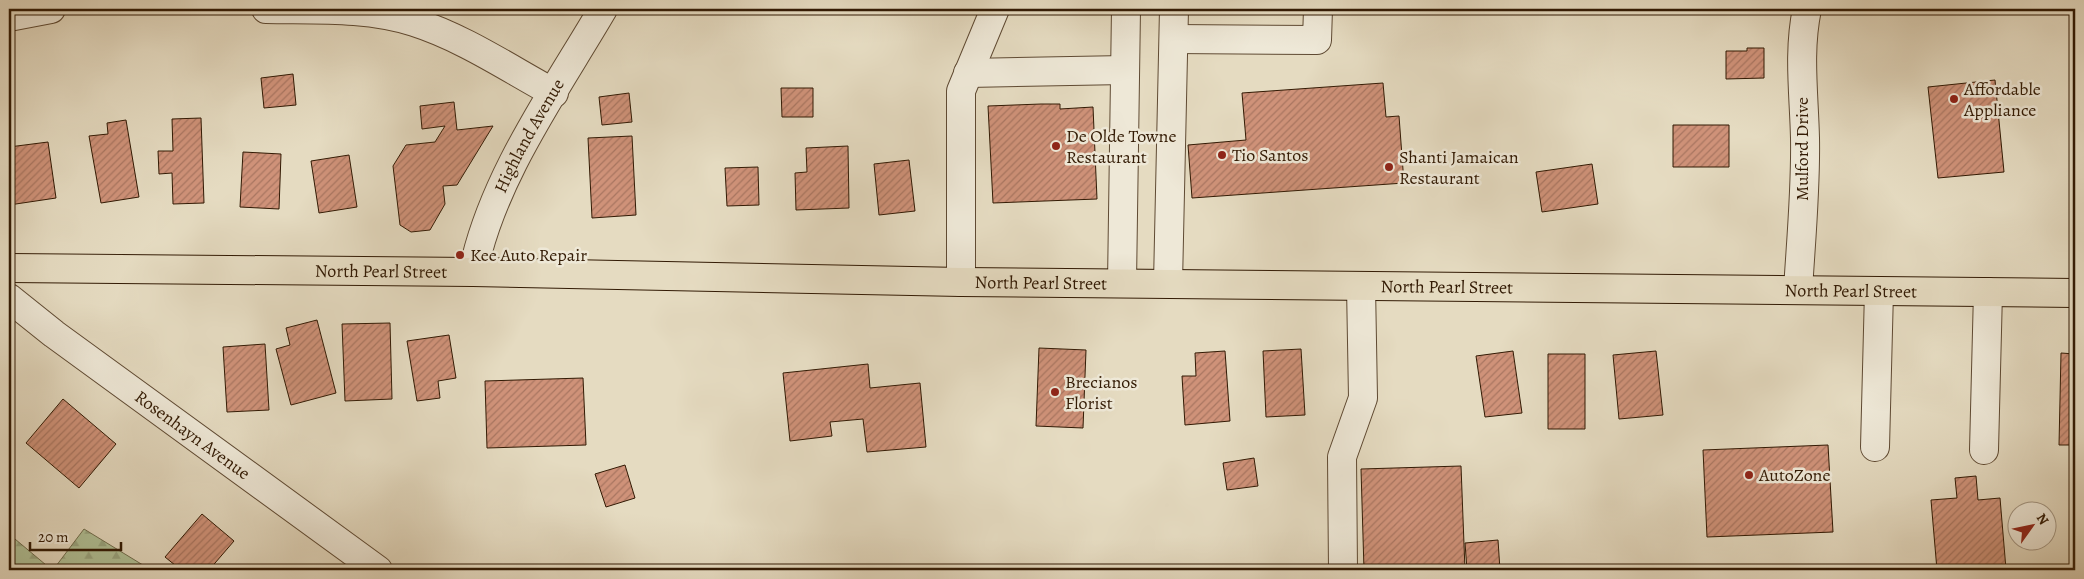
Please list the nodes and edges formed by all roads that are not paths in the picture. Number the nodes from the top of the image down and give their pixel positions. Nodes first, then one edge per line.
1 (11, 9) edge
2 (51, 9) edge
3 (266, 9) edge
4 (603, 9) edge
5 (995, 9) edge
6 (1126, 9) edge
7 (1174, 9) edge
8 (1318, 9) edge
9 (1807, 9) edge
10 (9, 12) edge
11 (9, 16) edge
12 (1174, 40) junction
13 (1125, 70) junction
14 (968, 73) junction
15 (554, 93) junction
16 (9, 268) edge
17 (473, 272) junction
18 (961, 282) junction
19 (1122, 283) junction
20 (1168, 283) junction
21 (1361, 286) junction
22 (1798, 290) junction
23 (1879, 291) junction
24 (1988, 292) junction
25 (2075, 293) edge
26 (9, 298) edge
27 (1875, 447) dead end
28 (1984, 450) dead end
29 (378, 570) edge
30 (1343, 570) edge

1 - 10 street
2 - 11 street
3 - 15 street
4 - 15 street, Highland Avenue
5 - 14 street
6 - 13 street
7 - 12 street
8 - 12 street
9 - 22 street, Mulford Drive
12 - 20 street
13 - 14 street
13 - 19 street
14 - 18 street
15 - 17 street, Highland Avenue
16 - 17 main road, North Pearl Street
17 - 18 main road, North Pearl Street
18 - 19 main road, North Pearl Street
19 - 20 main road, North Pearl Street
20 - 21 main road, North Pearl Street
21 - 22 main road, North Pearl Street
21 - 30 street
22 - 23 main road, North Pearl Street
23 - 24 main road, North Pearl Street
23 - 27 street
24 - 25 main road, North Pearl Street
24 - 28 street
26 - 29 street, Rosenhayn Avenue

